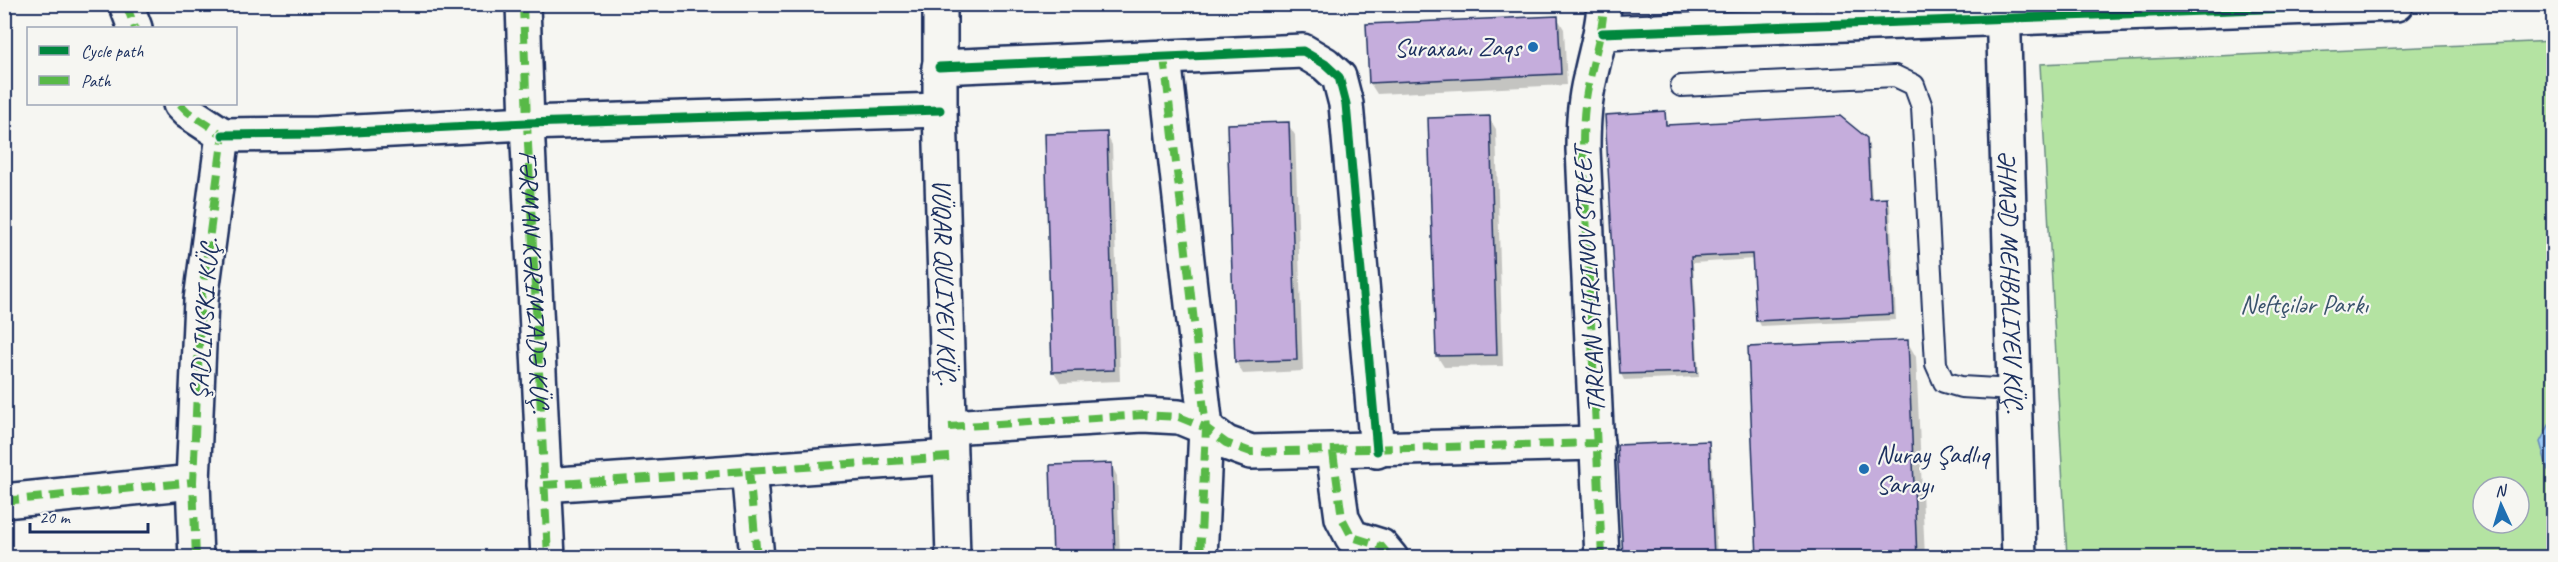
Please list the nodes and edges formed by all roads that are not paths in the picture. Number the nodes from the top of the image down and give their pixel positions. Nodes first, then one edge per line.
1 (126, 4) edge
2 (523, 4) edge
3 (940, 4) edge
4 (2396, 4) edge
5 (2003, 12) edge
6 (1603, 19) edge
7 (135, 27) edge
8 (1164, 57) junction
9 (939, 67) junction
10 (1681, 86) dead end
11 (181, 105) edge
12 (940, 110) junction
13 (527, 123) junction
14 (223, 135) junction
15 (2014, 390) junction
16 (1206, 428) junction
17 (949, 442) junction
18 (1597, 443) junction
19 (1377, 451) junction
20 (1334, 452) junction
21 (749, 470) junction
22 (193, 482) junction
23 (544, 485) junction
24 (4, 501) edge
25 (196, 558) edge
26 (548, 558) edge
27 (757, 558) edge
28 (953, 558) edge
29 (1200, 558) edge
30 (1391, 558) edge
31 (1602, 558) edge
32 (2019, 558) edge

1 - 7 street
2 - 13 street, FƏRMAN KƏRIMZADƏ KÜÇ.
3 - 9 street, VÜQAR QULIYEV KÜÇ.
4 - 5 street
5 - 6 street
5 - 15 street
6 - 18 street, TARLAN SHIRINOV STREET
8 - 9 street
8 - 16 street
8 - 19 street
9 - 12 street, VÜQAR QULIYEV KÜÇ.
10 - 15 lane
11 - 14 street
12 - 13 street
12 - 17 street, VÜQAR QULIYEV KÜÇ.
13 - 14 street
13 - 23 street, FƏRMAN KƏRIMZADƏ KÜÇ.
14 - 22 street, ŞADLINSKI KÜÇ.
15 - 32 street
16 - 17 street
16 - 20 street
16 - 29 street
17 - 21 street
17 - 28 street, VÜQAR QULIYEV KÜÇ.
18 - 19 street
18 - 31 street, TARLAN SHIRINOV STREET
19 - 20 street
20 - 30 street
21 - 23 street
21 - 27 street
22 - 24 street
22 - 25 street, ŞADLINSKI KÜÇ.
23 - 26 street, FƏRMAN KƏRIMZADƏ KÜÇ.

